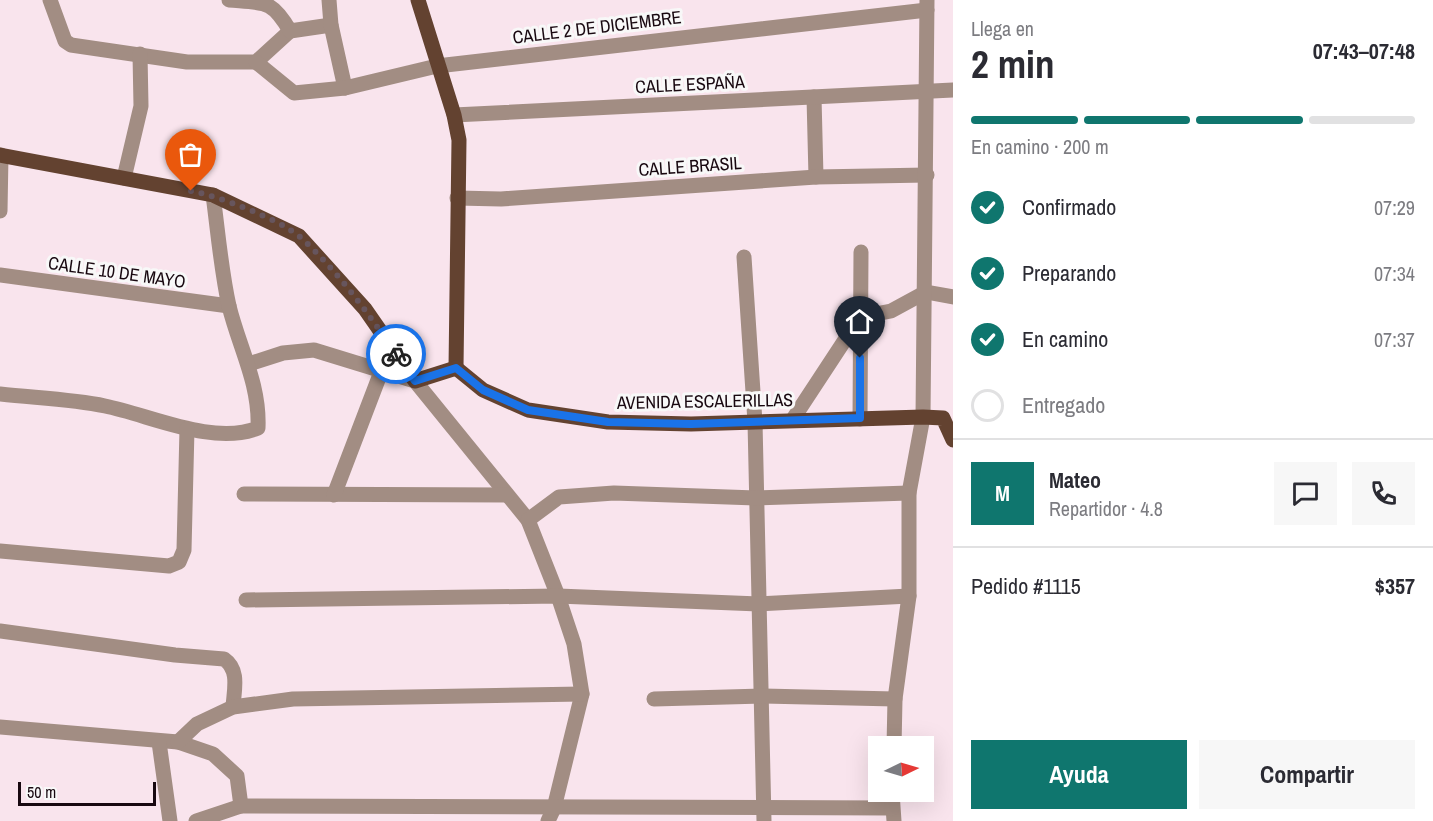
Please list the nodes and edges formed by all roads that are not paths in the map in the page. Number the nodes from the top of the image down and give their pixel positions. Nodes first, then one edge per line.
1 (50, 0) edge
2 (229, 0) edge
3 (329, 0) edge
4 (418, 0) edge
5 (271, 2) edge
6 (927, 5) edge
7 (331, 25) junction
8 (290, 31) junction
9 (140, 54) junction
10 (256, 62) junction
11 (437, 66) junction
12 (345, 88) junction
13 (928, 89) junction
14 (953, 90) edge
15 (814, 97) junction
16 (454, 115) junction
17 (1, 154) edge
18 (927, 175) junction
19 (816, 177) junction
20 (124, 178) junction
21 (213, 195) junction
22 (457, 198) junction
23 (0, 211) edge
24 (861, 252) dead end
25 (744, 257) dead end
26 (0, 275) edge
27 (926, 292) junction
28 (953, 297) edge
29 (229, 306) junction
30 (860, 317) junction
31 (249, 364) junction
32 (456, 368) junction
33 (381, 372) junction
34 (415, 381) junction
35 (0, 394) edge
36 (923, 417) junction
37 (860, 418) junction
38 (948, 418) edge
39 (793, 420) junction
40 (755, 422) junction
41 (187, 429) junction
42 (953, 440) edge
43 (909, 493) junction
44 (244, 494) dead end
45 (334, 495) junction
46 (507, 495) junction
47 (756, 498) junction
48 (528, 520) junction
49 (0, 551) edge
50 (558, 596) junction
51 (909, 597) junction
52 (246, 600) dead end
53 (759, 604) junction
54 (0, 631) edge
55 (582, 694) junction
56 (763, 696) junction
57 (654, 699) dead end
58 (895, 699) junction
59 (233, 707) junction
60 (0, 727) edge
61 (894, 736) edge
62 (159, 742) junction
63 (178, 742) junction
64 (241, 806) junction
65 (551, 814) edge
66 (764, 814) edge
67 (893, 814) edge
68 (170, 821) edge
69 (196, 821) edge

1 - 9 street
2 - 5 street
3 - 7 street
4 - 11 main road
5 - 8 street
6 - 11 street, CALLE 2 DE DICIEMBRE
6 - 13 street
7 - 8 street
7 - 12 street
8 - 10 street
9 - 10 street
9 - 20 street
10 - 12 street, CALLE 2 DE DICIEMBRE
11 - 12 street, CALLE 2 DE DICIEMBRE
11 - 16 main road
13 - 14 street, CALLE ESPAÑA
13 - 15 street, CALLE ESPAÑA
13 - 18 street
15 - 16 street, CALLE ESPAÑA
15 - 19 street
16 - 22 main road
17 - 20 main road
17 - 23 street
18 - 19 street, CALLE BRASIL
18 - 27 street
19 - 22 street, CALLE BRASIL
20 - 21 main road
21 - 29 street
21 - 34 main road
22 - 32 main road
24 - 30 street
25 - 40 street
26 - 29 street, CALLE 10 DE MAYO
27 - 28 street
27 - 30 street
27 - 36 street
29 - 31 street
30 - 37 street
30 - 39 street
31 - 33 street
31 - 41 street
32 - 34 main road
32 - 40 main road, AVENIDA ESCALERILLAS
33 - 34 street
33 - 45 street
34 - 46 street
35 - 41 street
36 - 37 main road, AVENIDA ESCALERILLAS
36 - 38 main road, AVENIDA ESCALERILLAS
36 - 43 street
37 - 39 main road, AVENIDA ESCALERILLAS
38 - 42 main road, AVENIDA ESCALERILLAS
39 - 40 main road, AVENIDA ESCALERILLAS
40 - 47 street
41 - 49 street
43 - 47 street
43 - 51 street
44 - 45 street
45 - 46 street
46 - 48 street
47 - 48 street
47 - 53 street
48 - 50 street
50 - 52 street
50 - 53 street
50 - 55 street
51 - 53 street
51 - 58 street
53 - 56 street
54 - 59 street
55 - 59 street
55 - 65 street
56 - 57 street
56 - 58 street
56 - 66 street
58 - 61 street
59 - 63 street
60 - 62 street
62 - 63 street
62 - 68 street
63 - 64 street
64 - 65 street
64 - 69 street
65 - 66 street
66 - 67 street

